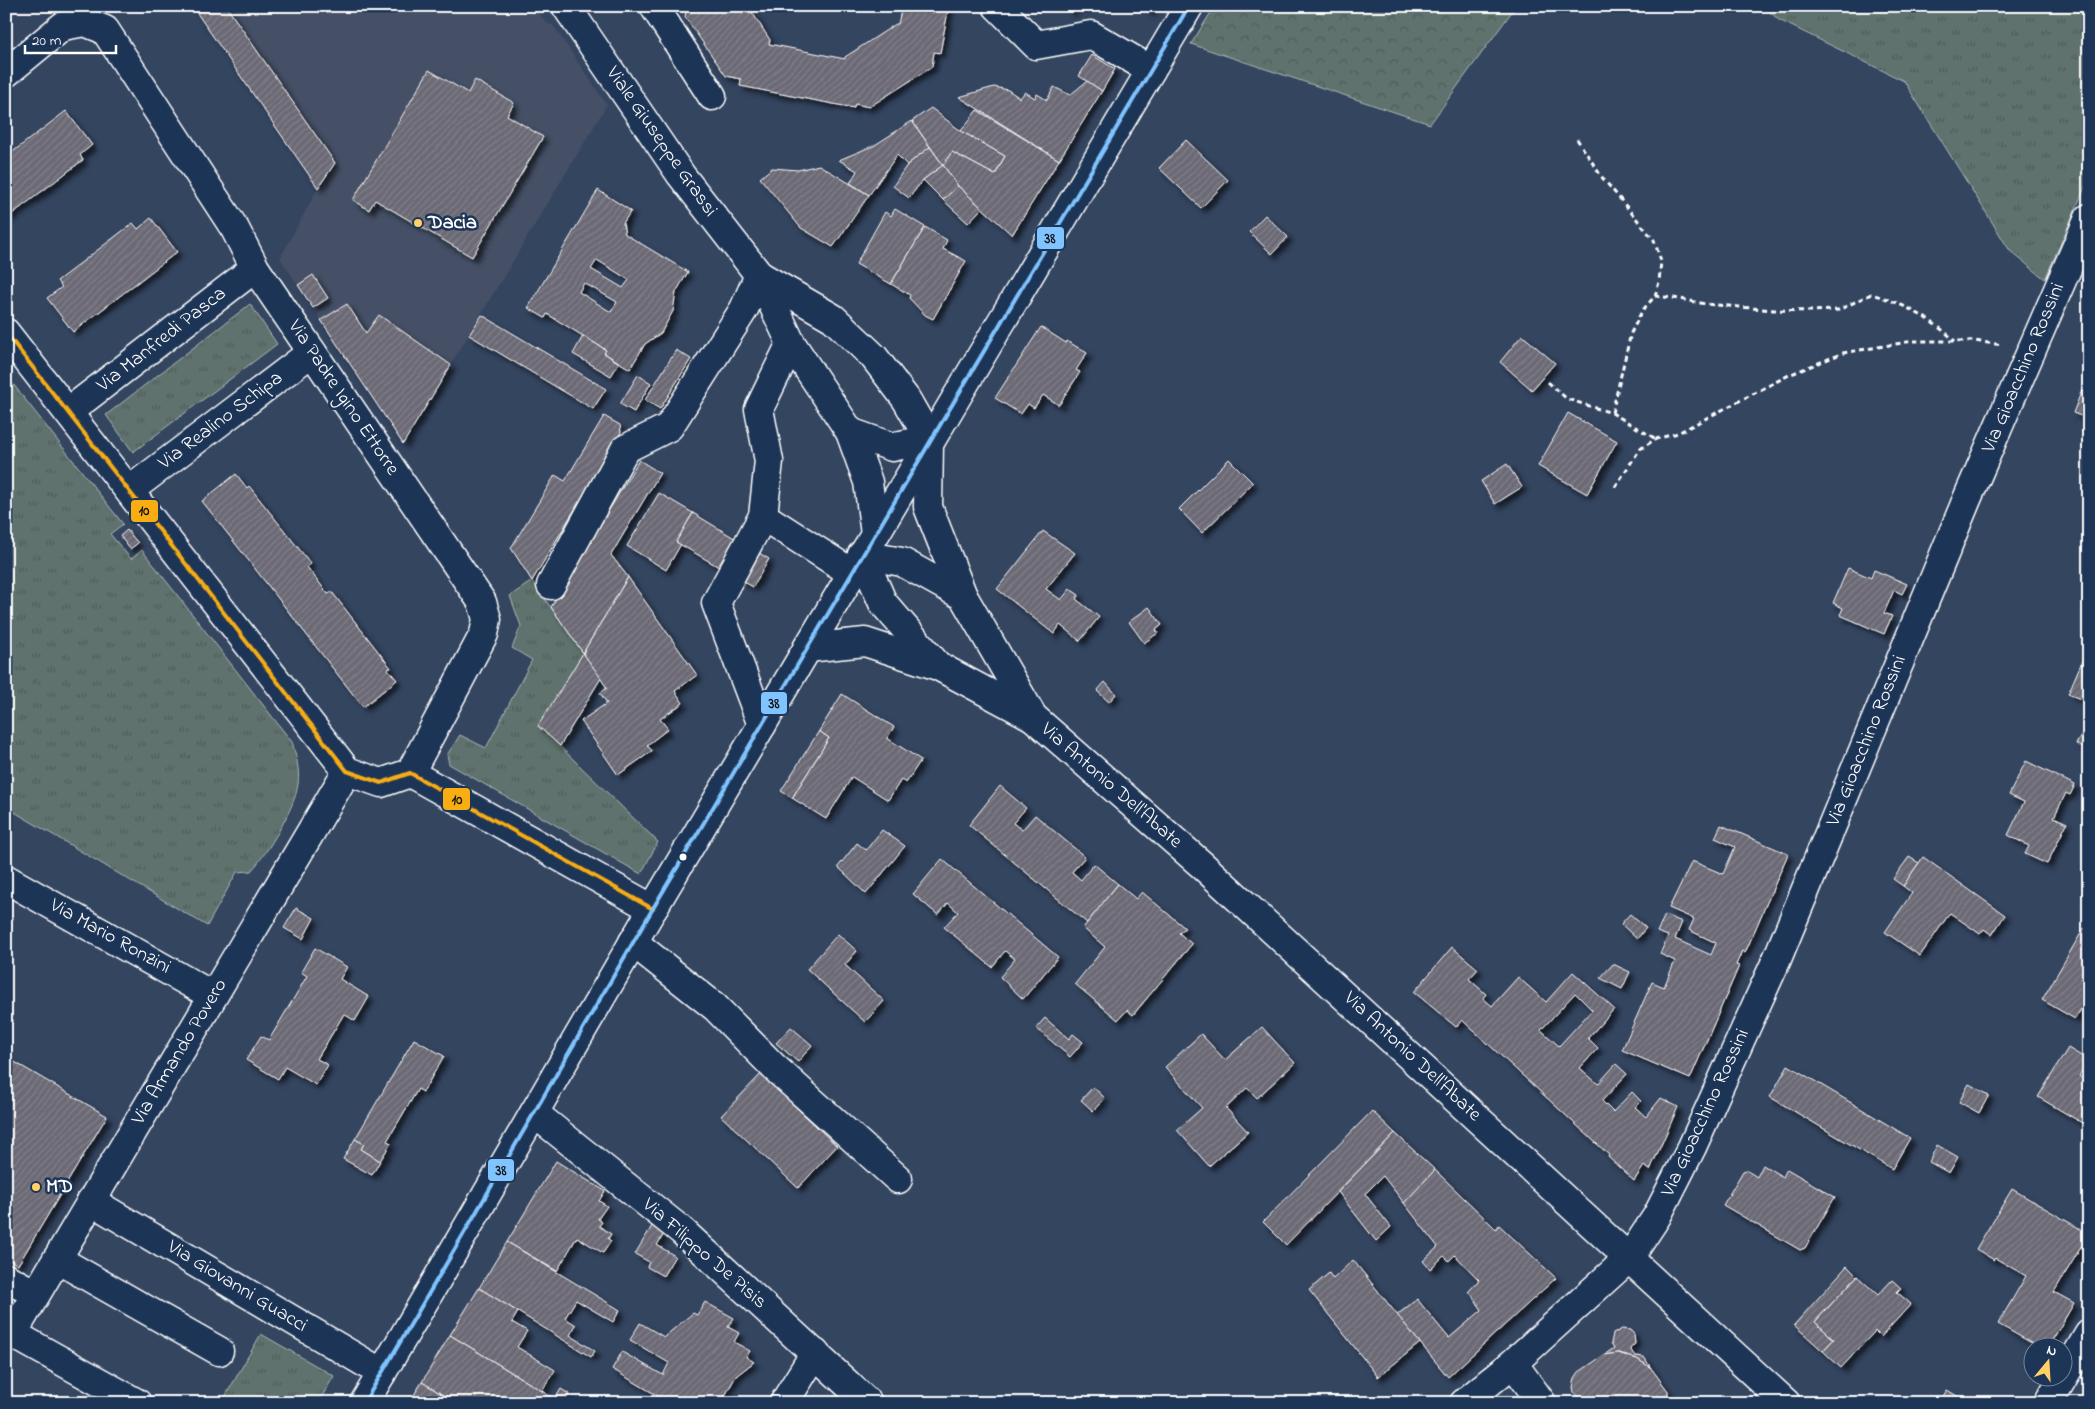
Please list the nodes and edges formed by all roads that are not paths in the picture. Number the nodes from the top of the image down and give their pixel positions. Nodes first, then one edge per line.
1 (566, 6) edge
2 (654, 6) edge
3 (997, 6) edge
4 (1189, 6) edge
5 (1151, 70) junction
6 (6, 73) edge
7 (712, 96) dead end
8 (2089, 218) edge
9 (255, 268) junction
10 (759, 275) junction
11 (6, 333) edge
12 (791, 342) junction
13 (312, 352) junction
14 (68, 412) junction
15 (850, 432) junction
16 (929, 439) junction
17 (130, 490) junction
18 (763, 516) junction
19 (863, 554) junction
20 (551, 584) dead end
21 (963, 596) junction
22 (807, 648) junction
23 (938, 666) junction
24 (1033, 717) junction
25 (762, 725) junction
26 (347, 771) junction
27 (410, 773) junction
28 (6, 879) edge
29 (653, 909) junction
30 (633, 942) junction
31 (213, 996) junction
32 (534, 1113) junction
33 (898, 1179) dead end
34 (92, 1201) junction
35 (1630, 1257) junction
36 (58, 1258) junction
37 (6, 1278) edge
38 (36, 1294) junction
39 (10, 1332) edge
40 (2089, 1334) edge
41 (220, 1351) dead end
42 (815, 1353) junction
43 (1513, 1363) junction
44 (382, 1373) junction
45 (1466, 1402) edge
46 (137, 1403) edge
47 (364, 1403) edge
48 (784, 1403) edge
49 (868, 1403) edge
50 (1542, 1403) edge
51 (1786, 1403) edge
52 (2048, 1403) edge

1 - 10 street, Viale Giuseppe Grassi
2 - 7 street
3 - 5 street
4 - 5 street
5 - 16 street
6 - 9 street, Via Padre Igino Ettorre
8 - 35 street, Via Gioacchino Rossini
9 - 13 street, Via Padre Igino Ettorre
9 - 14 street, Via Manfredi Pasca
10 - 12 street, Viale Giuseppe Grassi
10 - 16 street, Viale Giuseppe Grassi
10 - 20 street
11 - 14 street
12 - 15 street, Viale Giuseppe Grassi
12 - 18 street
13 - 17 street, Via Realino Schipa
13 - 27 street, Via Padre Igino Ettorre
14 - 17 street
15 - 16 street
15 - 19 street, Viale Giuseppe Grassi
16 - 19 street
16 - 21 street, Via Antonio Dell'Abate
17 - 26 street
18 - 19 street
18 - 25 street
19 - 21 street
19 - 22 street
19 - 23 street, Via Antonio Dell'Abate
21 - 24 street, Via Antonio Dell'Abate
22 - 23 street, Via Antonio Dell'Abate
22 - 25 street
23 - 24 street, Via Antonio Dell'Abate
24 - 35 street, Via Antonio Dell'Abate
25 - 29 street
26 - 27 street
26 - 31 street, Via Armando Povero
27 - 29 street
28 - 31 street, Via Mario Ronzini
29 - 30 street
30 - 32 street
30 - 33 street
31 - 34 street, Via Armando Povero
32 - 42 street, Via Filippo De Pisis
32 - 44 street
34 - 36 street, Via Armando Povero
34 - 44 street, Via Giovanni Guacci
35 - 43 street, Via Gioacchino Rossini
35 - 51 street, Via Antonio Dell'Abate
36 - 38 street, Via Armando Povero
36 - 41 street
37 - 38 street
38 - 39 street, Via Armando Povero
39 - 46 street
40 - 52 street
42 - 48 street
42 - 49 street, Via Filippo De Pisis
43 - 45 street, Via Gioacchino Rossini
43 - 50 street
44 - 47 street

